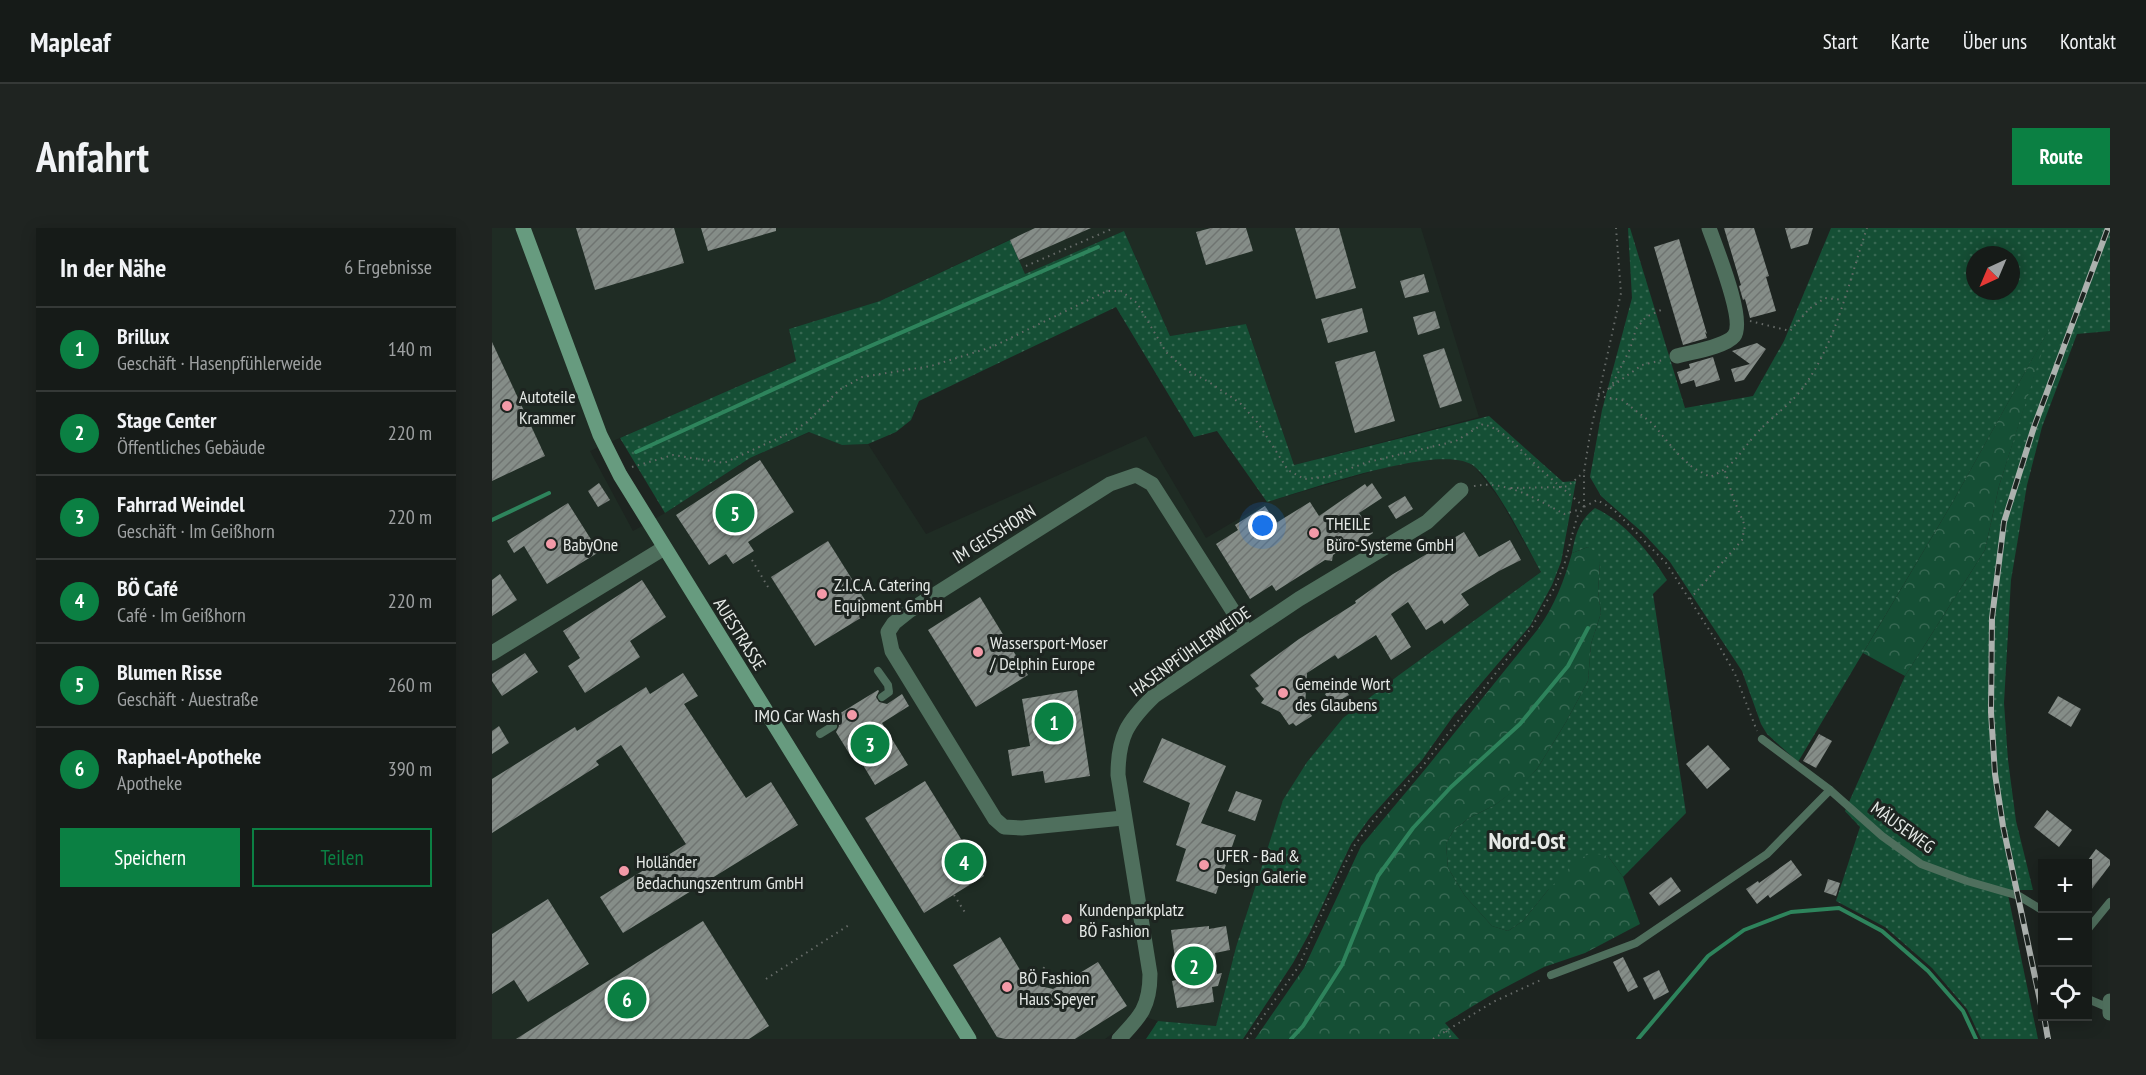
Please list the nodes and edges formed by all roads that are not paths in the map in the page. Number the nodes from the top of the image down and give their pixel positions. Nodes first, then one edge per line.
1 (523, 228) edge
2 (1709, 228) edge
3 (1677, 356) road end
4 (1461, 490) road end
5 (664, 548) junction
6 (1247, 633) junction
7 (492, 653) edge
8 (878, 671) dead end
9 (882, 697) dead end
10 (833, 726) dead end
11 (820, 734) dead end
12 (1762, 739) road end
13 (1830, 790) junction
14 (1123, 818) junction
15 (2110, 902) edge
16 (2038, 907) edge
17 (2092, 923) edge
18 (1551, 975) road end
19 (2092, 1000) edge
20 (2110, 1007) edge
21 (969, 1039) edge
22 (1119, 1039) edge

1 - 5 street, AUESTRASSE
2 - 3 street
4 - 6 street, HASENPFÜHLERWEIDE
5 - 7 street
5 - 21 street, AUESTRASSE
6 - 14 street, HASENPFÜHLERWEIDE
6 - 14 street, IM GEISSHORN
8 - 9 lane
10 - 11 lane
12 - 13 lane, MÄUSEWEG
13 - 16 lane, MÄUSEWEG
13 - 18 lane
14 - 22 street, HASENPFÜHLERWEIDE
15 - 17 lane
19 - 20 lane

